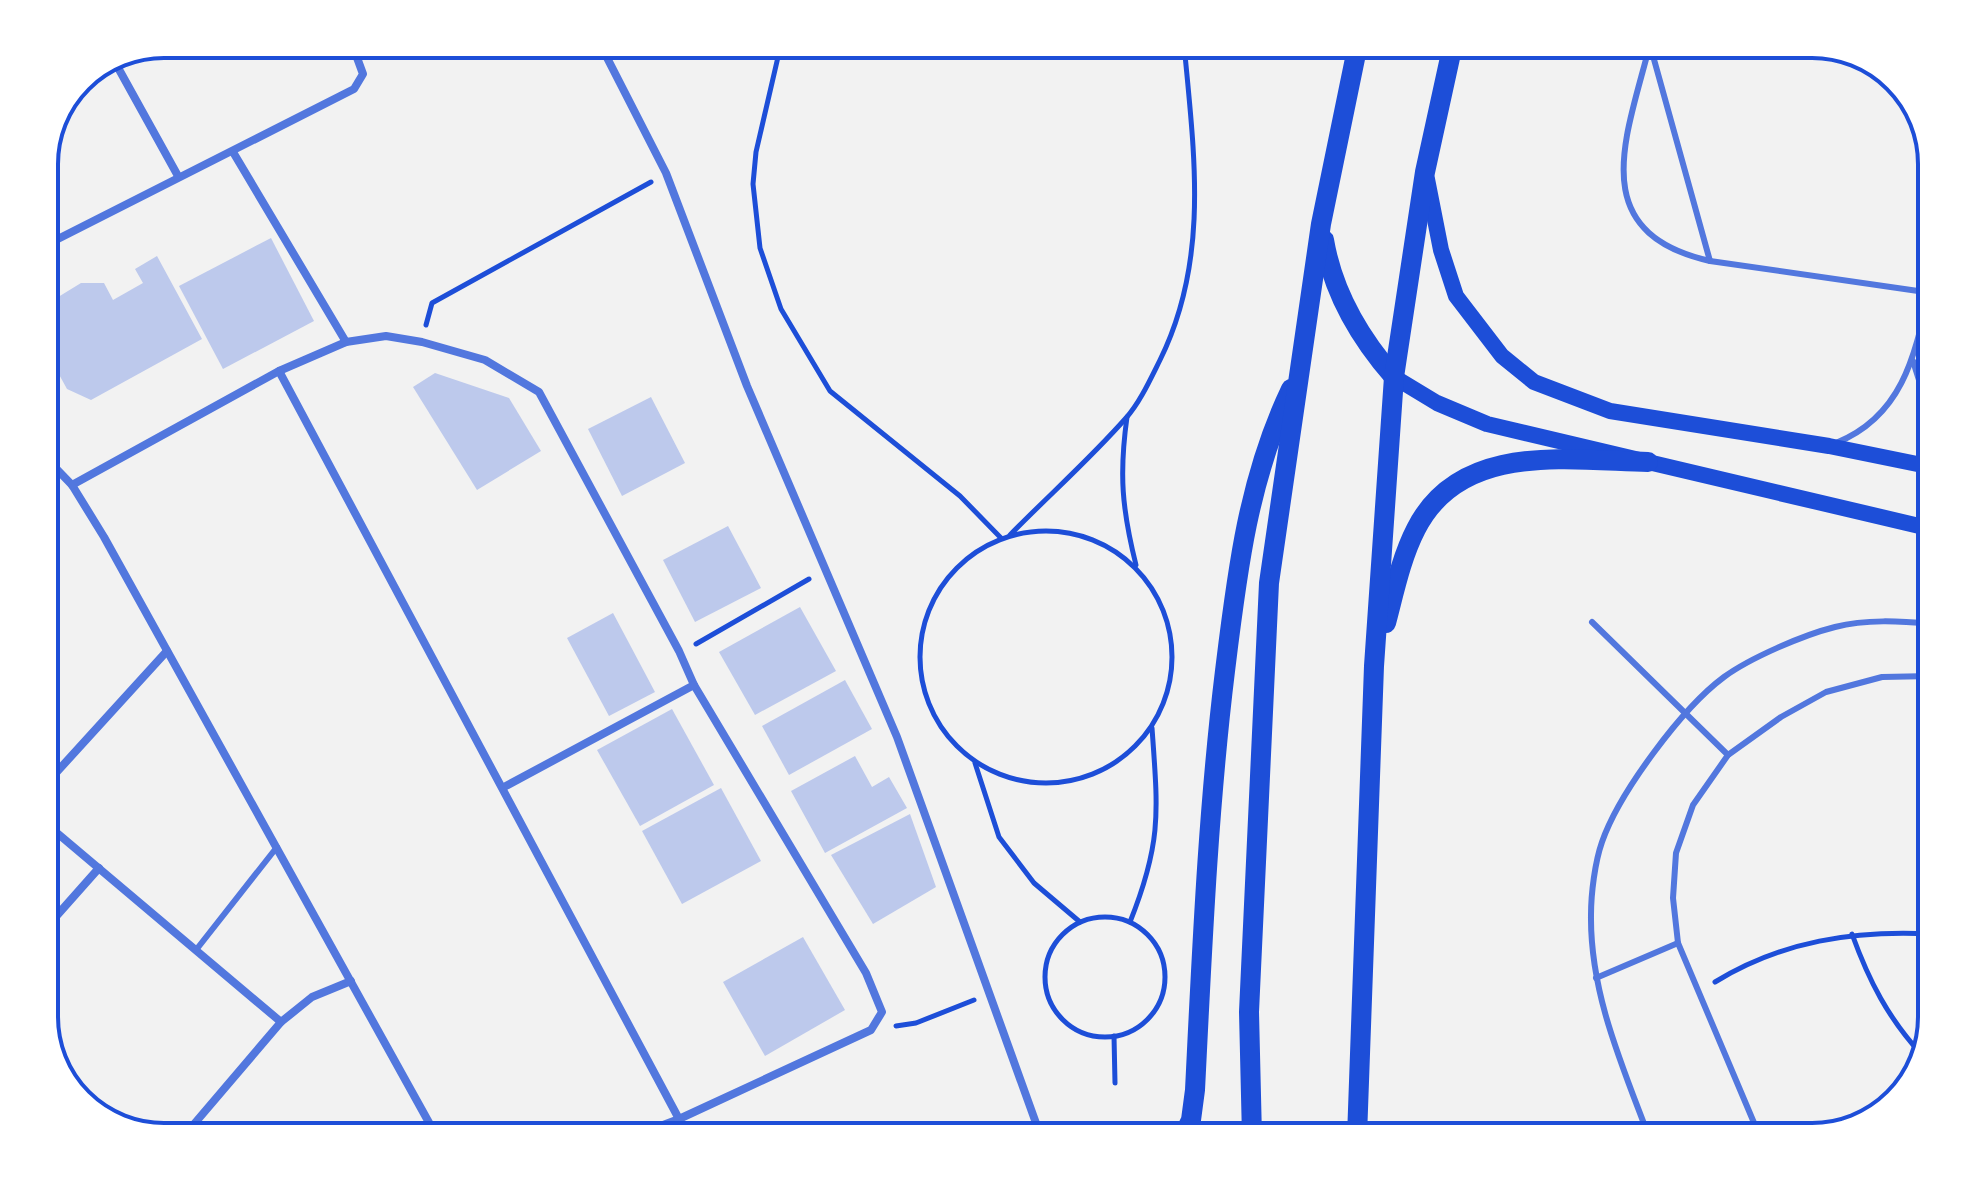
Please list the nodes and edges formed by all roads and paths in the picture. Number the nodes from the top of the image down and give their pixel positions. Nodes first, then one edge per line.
1 (357, 58) edge
2 (607, 58) edge
3 (778, 58) edge
4 (1185, 58) edge
5 (1355, 58) edge
6 (1450, 58) edge
7 (1647, 58) edge
8 (1654, 58) edge
9 (119, 69) edge
10 (233, 152) junction
11 (1425, 172) junction
12 (666, 173) junction
13 (178, 176) junction
14 (1321, 224) junction
15 (58, 239) edge
16 (1710, 261) junction
17 (1918, 290) edge
18 (1918, 341) edge
19 (346, 342) junction
20 (422, 342) junction
21 (1913, 361) junction
22 (279, 371) junction
23 (1300, 371) junction
24 (1394, 377) junction
25 (1918, 377) edge
26 (1128, 416) junction
27 (1829, 446) junction
28 (1648, 462) junction
29 (1918, 464) edge
30 (58, 470) edge
31 (72, 485) junction
32 (1918, 526) edge
33 (1010, 535) junction
34 (1001, 538) junction
35 (1137, 568) junction
36 (823, 571) junction
37 (1592, 622) dead end
38 (1918, 623) edge
39 (167, 651) junction
40 (679, 651) junction
41 (1374, 666) junction
42 (1918, 676) edge
43 (694, 685) junction
44 (1686, 713) junction
45 (1152, 728) junction
46 (1728, 755) junction
47 (975, 762) junction
48 (58, 771) edge
49 (504, 787) junction
50 (58, 834) edge
51 (277, 847) junction
52 (99, 868) junction
53 (58, 914) edge
54 (1080, 922) junction
55 (1130, 922) junction
56 (1852, 934) junction
57 (1918, 934) edge
58 (1678, 943) junction
59 (196, 950) junction
60 (1596, 978) junction
61 (351, 981) junction
62 (1700, 991) junction
63 (990, 994) junction
64 (281, 1022) junction
65 (871, 1030) junction
66 (1114, 1036) junction
67 (1913, 1046) edge
68 (1115, 1083) dead end
69 (679, 1119) junction
70 (195, 1123) edge
71 (429, 1123) edge
72 (668, 1123) edge
73 (1036, 1123) edge
74 (1190, 1123) edge
75 (1252, 1123) edge
76 (1358, 1123) edge
77 (1644, 1123) edge
78 (1754, 1123) edge

1 - 10 street
2 - 12 street
3 - 34 path
4 - 26 path
5 - 14 main road
6 - 11 main road
7 - 16 lane
8 - 16 lane
9 - 13 street
10 - 13 street
10 - 19 street
11 - 24 main road
11 - 27 main road
12 - 20 path
12 - 36 street
13 - 15 street
14 - 23 main road
14 - 24 main road
16 - 17 lane
18 - 21 lane
19 - 20 street
19 - 22 street
20 - 40 street
21 - 25 lane
21 - 27 lane
22 - 31 street
22 - 49 street
23 - 74 main road
23 - 75 main road
24 - 28 main road
24 - 41 main road
26 - 33 path
26 - 35 path
27 - 29 main road
28 - 32 main road
28 - 41 main road
30 - 31 street
31 - 39 street
33 - 34 path
33 - 35 path
34 - 47 path
35 - 45 path
36 - 40 path
36 - 63 street
37 - 44 lane
38 - 44 lane
39 - 48 street
39 - 51 street
40 - 43 street
41 - 76 main road
42 - 46 lane
43 - 49 street
43 - 65 street
44 - 46 lane
44 - 60 lane
45 - 47 path
45 - 55 path
46 - 58 lane
47 - 54 path
49 - 69 street
50 - 52 street
51 - 59 lane
51 - 61 street
52 - 53 street
52 - 59 street
54 - 55 path
54 - 66 path
55 - 66 path
56 - 57 path
56 - 62 path
56 - 67 path
58 - 60 lane
58 - 62 lane
59 - 64 street
60 - 77 lane
61 - 64 street
61 - 71 street
62 - 78 lane
63 - 65 path
63 - 73 street
64 - 70 street
65 - 69 street
66 - 68 path
69 - 72 street

